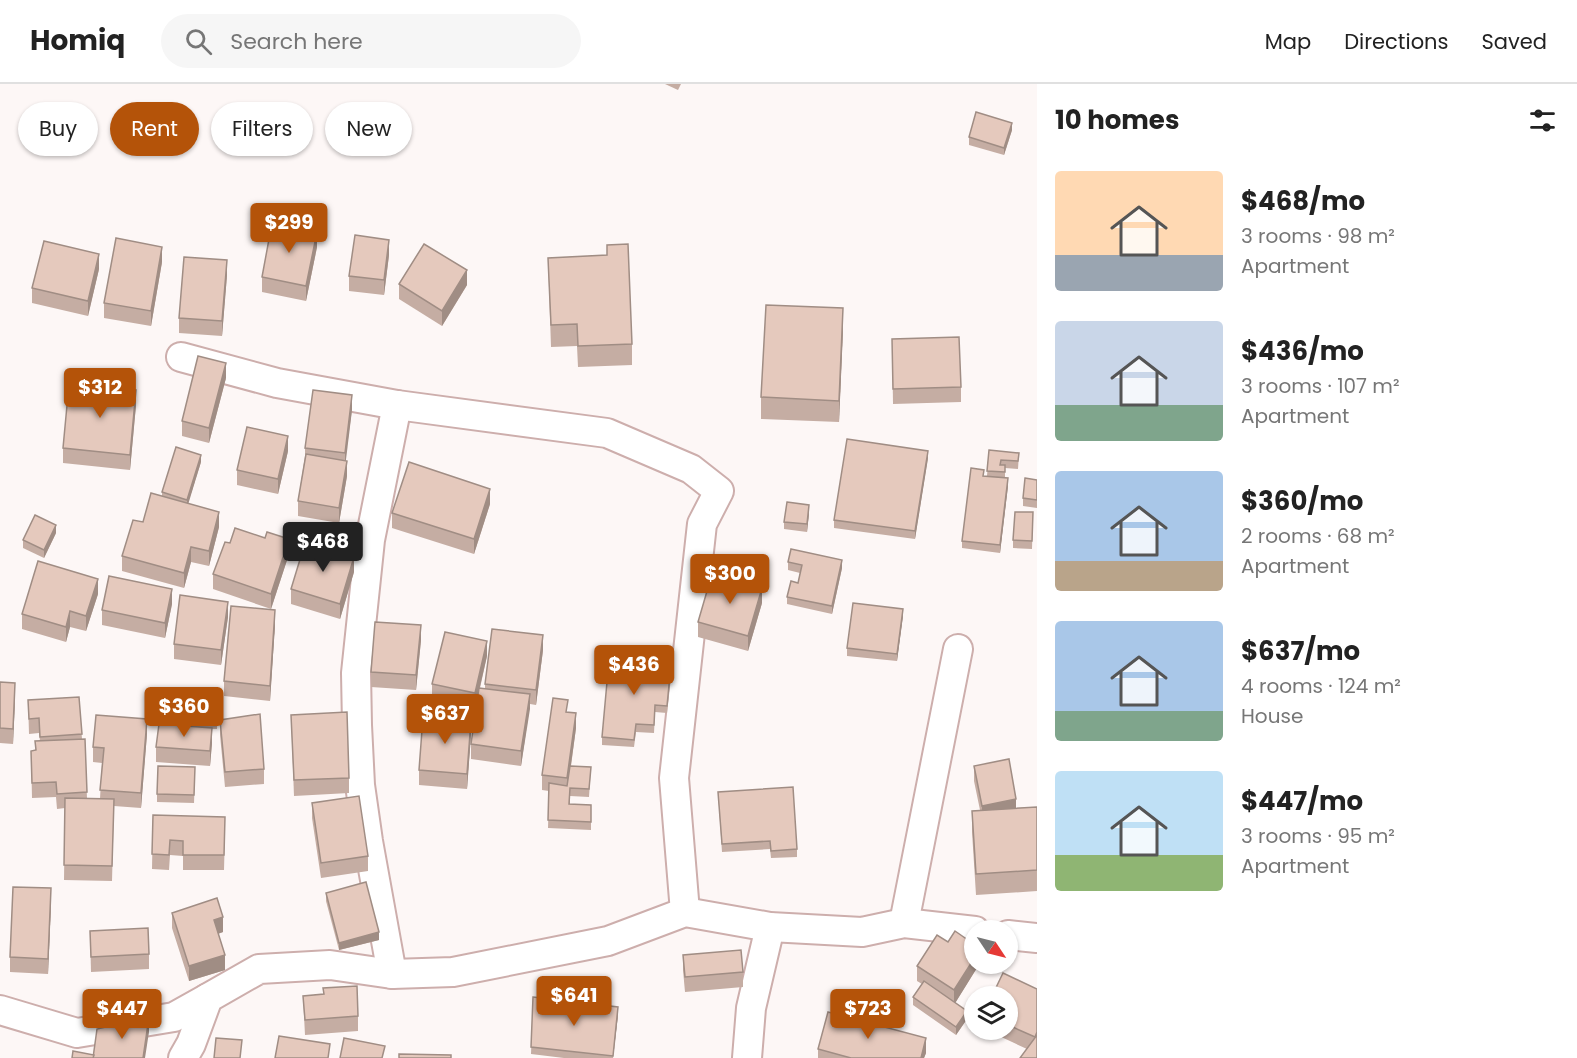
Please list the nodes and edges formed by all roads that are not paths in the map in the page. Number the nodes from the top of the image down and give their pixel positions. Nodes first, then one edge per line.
1 (181, 357) dead end
2 (397, 405) junction
3 (958, 649) dead end
4 (685, 912) junction
5 (904, 923) junction
6 (770, 927) junction
7 (964, 930) edge
8 (1018, 936) edge
9 (1037, 938) edge
10 (392, 974) junction
11 (208, 998) junction
12 (0, 1010) edge
13 (183, 1058) edge
14 (747, 1058) edge

1 - 2 street
2 - 4 street
2 - 10 street
3 - 5 street
4 - 6 street
4 - 10 street
5 - 6 street
5 - 7 street
6 - 14 street
8 - 9 street
10 - 11 street
11 - 12 street
11 - 13 street

